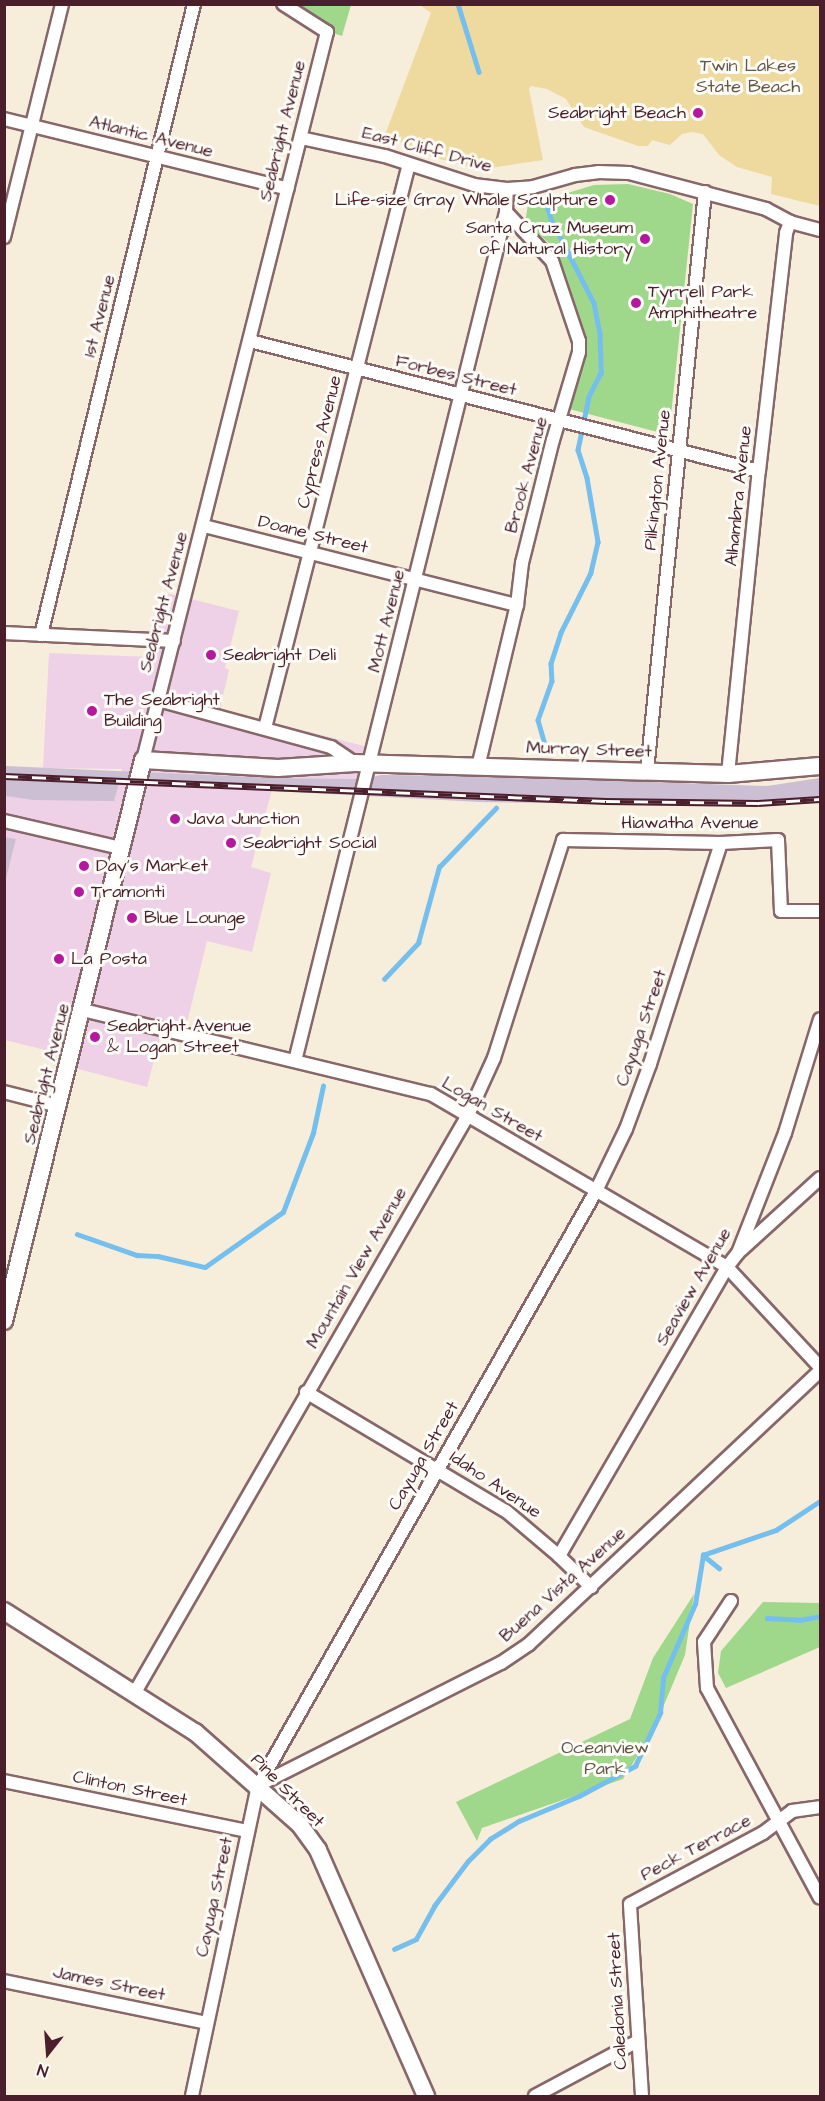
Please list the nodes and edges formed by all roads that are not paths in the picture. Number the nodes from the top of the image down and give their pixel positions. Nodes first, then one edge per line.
1 (62, 4) edge
2 (194, 4) edge
3 (283, 4) edge
4 (4, 119) edge
5 (32, 126) junction
6 (301, 138) junction
7 (157, 158) junction
8 (409, 164) junction
9 (288, 189) junction
10 (507, 189) junction
11 (705, 192) junction
12 (506, 212) junction
13 (790, 222) junction
14 (820, 230) edge
15 (4, 237) edge
16 (250, 341) junction
17 (357, 370) junction
18 (461, 397) junction
19 (561, 421) junction
20 (679, 449) junction
21 (759, 471) junction
22 (204, 526) junction
23 (311, 553) junction
24 (416, 578) junction
25 (518, 605) junction
26 (4, 633) edge
27 (41, 635) junction
28 (174, 641) junction
29 (158, 700) junction
30 (266, 728) junction
31 (143, 760) junction
32 (363, 763) junction
33 (820, 766) edge
34 (478, 767) junction
35 (646, 771) junction
36 (728, 774) junction
37 (4, 821) edge
38 (563, 840) joint
39 (722, 843) junction
40 (121, 848) junction
41 (820, 911) edge
42 (83, 1010) junction
43 (820, 1019) edge
44 (295, 1060) junction
45 (4, 1092) edge
46 (59, 1106) junction
47 (468, 1115) junction
48 (820, 1178) edge
49 (596, 1191) junction
50 (738, 1253) junction
51 (727, 1267) junction
52 (4, 1321) edge
53 (820, 1369) edge
54 (306, 1392) junction
55 (437, 1468) junction
56 (559, 1556) junction
57 (591, 1587) junction
58 (731, 1601) dead end
59 (4, 1611) edge
60 (134, 1694) junction
61 (4, 1781) edge
62 (258, 1785) junction
63 (820, 1807) edge
64 (779, 1822) junction
65 (247, 1831) junction
66 (820, 1898) edge
67 (630, 1904) joint
68 (4, 1981) edge
69 (207, 2023) junction
70 (638, 2041) junction
71 (192, 2097) edge
72 (426, 2097) edge
73 (535, 2097) edge
74 (642, 2097) edge

1 - 5 street
2 - 7 street, 1st Avenue
3 - 6 street, Seabright Avenue
4 - 5 street, Atlantic Avenue
5 - 7 street, Atlantic Avenue
5 - 15 street
6 - 8 street, East Cliff Drive
6 - 9 street, Seabright Avenue
7 - 9 street, Atlantic Avenue
7 - 27 street, 1st Avenue
8 - 10 street, East Cliff Drive
8 - 17 street, Cypress Avenue
9 - 16 street, Seabright Avenue
10 - 11 street, East Cliff Drive
10 - 12 street, Mott Avenue
11 - 13 street, East Cliff Drive
11 - 20 street, Pilkington Avenue
12 - 18 street, Mott Avenue
12 - 19 street, Brook Avenue
13 - 14 street, East Cliff Drive
13 - 21 street, Alhambra Avenue
16 - 17 street, Forbes Street
16 - 22 street, Seabright Avenue
17 - 18 street, Forbes Street
17 - 23 street, Cypress Avenue
18 - 19 street, Forbes Street
18 - 24 street, Mott Avenue
19 - 20 street, Forbes Street
19 - 25 street, Brook Avenue
20 - 21 street, Forbes Street
20 - 35 street, Pilkington Avenue
21 - 36 street, Alhambra Avenue
22 - 23 street, Doane Street
22 - 28 street, Seabright Avenue
23 - 24 street, Doane Street
23 - 30 street, Cypress Avenue
24 - 25 street, Doane Street
24 - 32 street, Mott Avenue
25 - 34 street, Brook Avenue
26 - 27 street
27 - 28 street
28 - 29 street, Seabright Avenue
29 - 30 street
29 - 31 street, Seabright Avenue
30 - 32 street
31 - 32 main road, Murray Street
31 - 40 main road, Seabright Avenue
32 - 34 main road, Murray Street
32 - 44 street, Mott Avenue
33 - 36 main road, Murray Street
34 - 35 main road, Murray Street
35 - 36 main road, Murray Street
37 - 40 street
38 - 39 street, Hiawatha Avenue
38 - 47 street, Mountain View Avenue
39 - 41 street, Hiawatha Avenue
39 - 49 street, Cayuga Street
40 - 42 main road, Seabright Avenue
42 - 44 street, Logan Street
42 - 46 main road, Seabright Avenue
43 - 50 street, Seaview Avenue
44 - 47 street, Logan Street
45 - 46 street
46 - 52 main road, Seabright Avenue
47 - 49 street, Logan Street
47 - 54 street, Mountain View Avenue
48 - 50 street
49 - 51 street, Logan Street
49 - 55 street, Cayuga Street
50 - 51 street, Seaview Avenue
51 - 53 street, Logan Street
51 - 56 street, Seaview Avenue
53 - 57 street, Buena Vista Avenue
54 - 55 street, Idaho Avenue
54 - 60 street, Mountain View Avenue
55 - 56 street, Idaho Avenue
55 - 62 street, Cayuga Street
56 - 57 street, Idaho Avenue
57 - 62 street, Buena Vista Avenue
58 - 64 street
59 - 60 main road, Pine Street
60 - 62 main road, Pine Street
61 - 65 street, Clinton Street
62 - 65 street, Cayuga Street
62 - 72 main road, Pine Street
63 - 64 street, Peck Terrace
64 - 66 street
64 - 67 street, Peck Terrace
65 - 69 street, Cayuga Street
67 - 70 street, Caledonia Street
68 - 69 street, James Street
69 - 71 street, Cayuga Street
70 - 73 street
70 - 74 street, Caledonia Street

